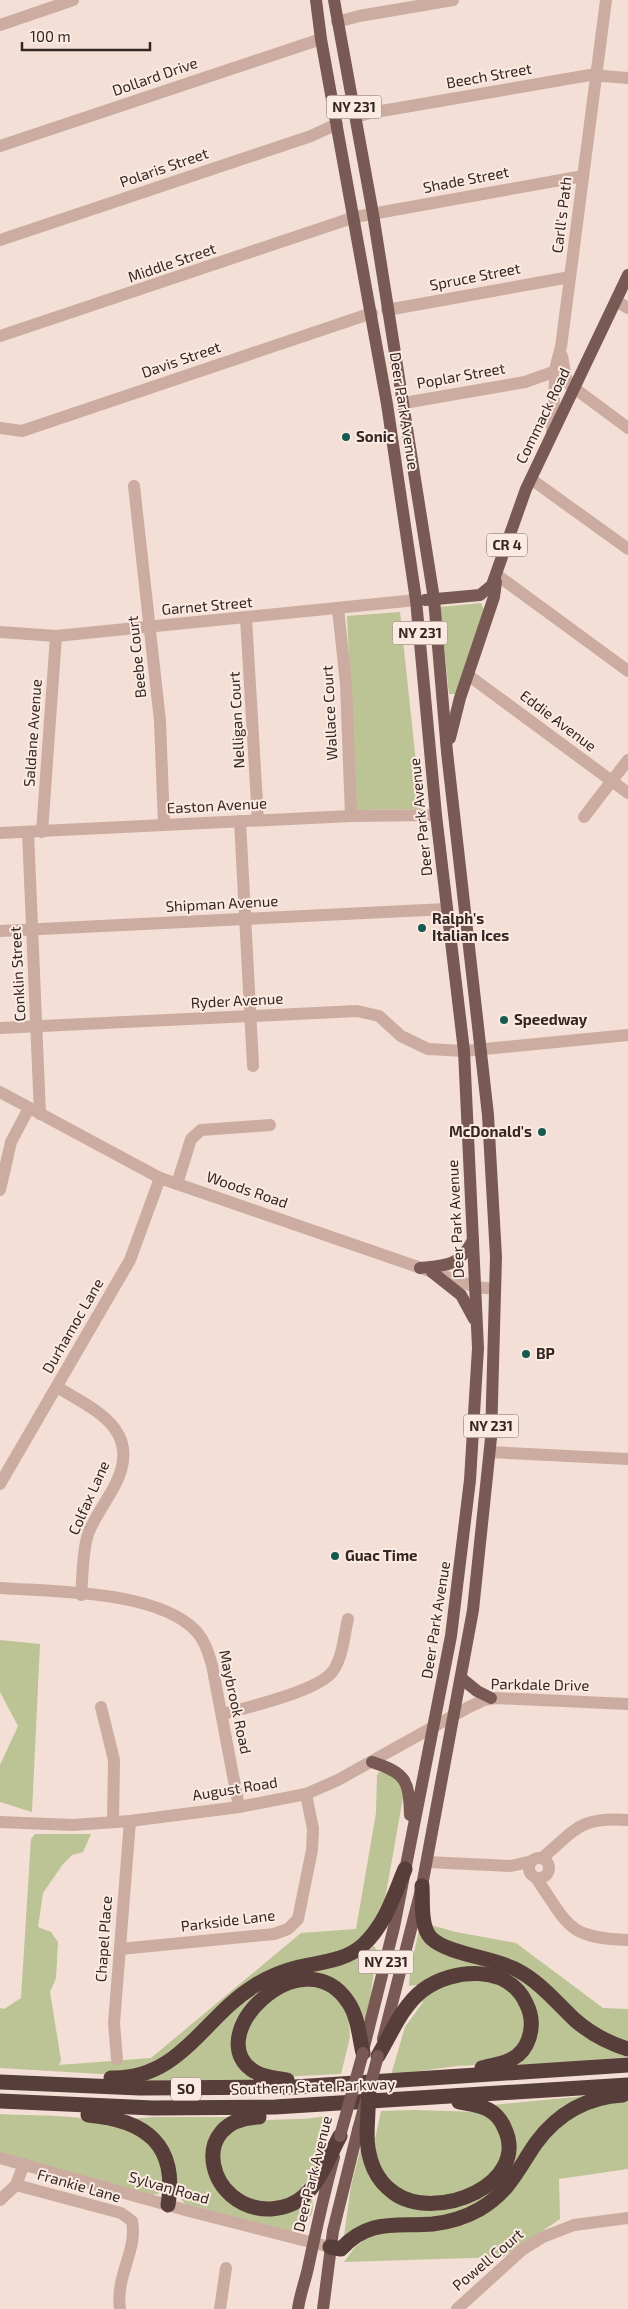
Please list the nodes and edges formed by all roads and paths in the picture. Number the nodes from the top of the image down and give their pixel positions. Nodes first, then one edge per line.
1 (73, 0) edge
2 (316, 0) edge
3 (334, 0) edge
4 (453, 0) edge
5 (606, 0) edge
6 (337, 22) junction
7 (0, 25) edge
8 (321, 39) junction
9 (596, 74) junction
10 (628, 78) edge
11 (356, 117) junction
12 (337, 124) junction
13 (0, 146) edge
14 (583, 176) junction
15 (373, 214) junction
16 (354, 217) junction
17 (0, 240) edge
18 (628, 275) edge
19 (570, 278) junction
20 (616, 300) junction
21 (628, 308) edge
22 (387, 310) junction
23 (372, 313) junction
24 (0, 336) edge
25 (561, 346) junction
26 (556, 371) junction
27 (525, 382) junction
28 (574, 388) junction
29 (555, 390) junction
30 (404, 403) junction
31 (0, 428) edge
32 (628, 428) edge
33 (552, 434) junction
34 (531, 479) junction
35 (134, 486) dead end
36 (628, 549) edge
37 (497, 575) junction
38 (434, 599) junction
39 (416, 600) junction
40 (338, 609) junction
41 (246, 618) junction
42 (150, 628) junction
43 (0, 632) edge
44 (56, 636) junction
45 (628, 671) edge
46 (468, 675) junction
47 (447, 752) junction
48 (628, 760) edge
49 (612, 781) junction
50 (628, 793) edge
51 (436, 815) junction
52 (351, 816) junction
53 (584, 818) dead end
54 (258, 820) junction
55 (240, 821) junction
56 (164, 825) junction
57 (28, 832) junction
58 (42, 832) junction
59 (0, 833) edge
60 (446, 909) junction
61 (245, 919) junction
62 (32, 929) junction
63 (0, 931) edge
64 (250, 1017) junction
65 (37, 1026) junction
66 (0, 1028) edge
67 (628, 1035) edge
68 (482, 1049) junction
69 (464, 1051) junction
70 (253, 1066) dead end
71 (0, 1092) edge
72 (29, 1108) junction
73 (40, 1114) junction
74 (270, 1125) dead end
75 (160, 1178) junction
76 (177, 1184) junction
77 (0, 1190) edge
78 (473, 1240) junction
79 (426, 1270) junction
80 (476, 1287) junction
81 (495, 1289) junction
82 (477, 1327) junction
83 (57, 1387) junction
84 (490, 1452) junction
85 (628, 1459) edge
86 (0, 1484) edge
87 (0, 1588) edge
88 (82, 1595) junction
89 (348, 1619) dead end
90 (461, 1678) junction
91 (491, 1698) junction
92 (628, 1704) edge
93 (101, 1707) dead end
94 (222, 1714) junction
95 (454, 1715) junction
96 (433, 1726) junction
97 (372, 1762) junction
98 (306, 1794) junction
99 (239, 1807) junction
100 (628, 1820) edge
101 (130, 1821) junction
102 (0, 1822) edge
103 (113, 1822) junction
104 (411, 1838) junction
105 (427, 1862) junction
106 (405, 1869) junction
107 (540, 1869) junction
108 (422, 1886) junction
109 (628, 1940) edge
110 (120, 1949) junction
111 (628, 2049) edge
112 (363, 2053) junction
113 (378, 2056) junction
114 (117, 2059) dead end
115 (628, 2065) edge
116 (450, 2078) junction
117 (0, 2082) edge
118 (45, 2084) junction
119 (628, 2085) edge
120 (326, 2086) junction
121 (369, 2089) joint
122 (628, 2094) edge
123 (442, 2098) junction
124 (0, 2101) edge
125 (30, 2103) junction
126 (304, 2106) junction
127 (362, 2131) junction
128 (340, 2136) junction
129 (0, 2158) edge
130 (24, 2164) junction
131 (16, 2185) junction
132 (0, 2200) edge
133 (168, 2206) junction
134 (628, 2218) edge
135 (312, 2244) junction
136 (330, 2247) junction
137 (226, 2268) dead end
138 (308, 2269) junction
139 (120, 2309) edge
140 (220, 2309) edge
141 (298, 2309) edge
142 (305, 2309) edge
143 (323, 2309) edge
144 (457, 2309) edge

1 - 7 street
2 - 8 main road, Deer Park Avenue / NY 231
3 - 6 main road, Deer Park Avenue / NY 231
4 - 6 street
5 - 9 street, Carll's Path
6 - 11 main road, Deer Park Avenue / NY 231
8 - 12 main road, Deer Park Avenue / NY 231
8 - 13 street, Dollard Drive
9 - 10 street, Beech Street
9 - 11 street, Beech Street
9 - 14 street, Carll's Path
11 - 15 main road, Deer Park Avenue / NY 231
12 - 16 main road, Deer Park Avenue / NY 231
12 - 17 street, Polaris Street
14 - 15 street, Shade Street
14 - 19 street, Carll's Path
15 - 16 street, Shade Street
15 - 22 main road, Deer Park Avenue / NY 231
16 - 23 main road, Deer Park Avenue / NY 231
16 - 24 street, Middle Street
18 - 20 main road, Commack Road / CR 4
19 - 22 street, Spruce Street
19 - 25 street, Carll's Path
20 - 21 street
20 - 28 main road, Commack Road / CR 4
22 - 30 main road, Deer Park Avenue / NY 231
23 - 31 street, Davis Street
23 - 39 main road, Deer Park Avenue / NY 231
25 - 26 street, Carll's Path
25 - 28 street
26 - 27 street, Poplar Street
26 - 29 street, Carll's Path
27 - 29 street, Poplar Street
27 - 30 street, Poplar Street
28 - 32 street
28 - 33 main road, Commack Road / CR 4
29 - 33 street, Carll's Path
30 - 38 main road, Deer Park Avenue / NY 231
33 - 34 main road, Commack Road / CR 4
34 - 36 street
34 - 37 main road, Commack Road / CR 4
35 - 42 street, Beebe Court
37 - 38 main road, Commack Road / CR 4
37 - 45 street
37 - 46 main road, Commack Road
38 - 39 main road, Commack Road / CR 4
38 - 47 main road, Deer Park Avenue / NY 231
39 - 40 street, Garnet Street
39 - 51 main road, Deer Park Avenue / NY 231
40 - 41 street, Garnet Street
40 - 52 street, Wallace Court
41 - 42 street, Garnet Street
41 - 54 street, Nelligan Court
42 - 44 street, Garnet Street
42 - 56 street, Beebe Court
43 - 44 street, Garnet Street
44 - 58 street, Saldane Avenue
46 - 47 main road, Commack Road
46 - 49 street, Eddie Avenue
47 - 68 main road, Deer Park Avenue / NY 231
48 - 49 street
49 - 50 street, Eddie Avenue
49 - 53 street
51 - 52 street, Easton Avenue
51 - 60 main road, Deer Park Avenue / NY 231
52 - 54 street, Easton Avenue
54 - 55 street, Easton Avenue
55 - 56 street, Easton Avenue
55 - 61 street
56 - 58 street, Easton Avenue
57 - 58 street, Easton Avenue
57 - 59 street, Easton Avenue
57 - 62 street, Conklin Street
60 - 61 street, Shipman Avenue
60 - 69 main road, Deer Park Avenue / NY 231
61 - 62 street, Shipman Avenue
61 - 64 street
62 - 63 street, Shipman Avenue
62 - 65 street, Conklin Street
64 - 65 street, Ryder Avenue
64 - 69 street, Ryder Avenue
64 - 70 street
65 - 66 street, Ryder Avenue
65 - 73 street, Conklin Street
67 - 68 street, Ryder Avenue
68 - 69 street, Ryder Avenue
68 - 81 main road, Deer Park Avenue / NY 231
69 - 78 main road, Deer Park Avenue / NY 231
71 - 72 street, Woods Road
72 - 73 street, Woods Road
72 - 77 street
73 - 75 street, Woods Road
74 - 76 street
75 - 76 street, Woods Road
75 - 83 street, Durhamoc Lane
76 - 79 street, Woods Road
78 - 79 main road
78 - 80 main road, Deer Park Avenue / NY 231
79 - 80 street, Woods Road
79 - 82 main road
80 - 81 street, Woods Road
80 - 82 main road, Deer Park Avenue / NY 231
81 - 84 main road, Deer Park Avenue / NY 231
82 - 96 main road, Deer Park Avenue / NY 231
83 - 86 street, Durhamoc Lane
83 - 88 street, Colfax Lane
84 - 85 street
84 - 90 main road, Deer Park Avenue / NY 231
87 - 88 street, Maybrook Road
88 - 94 street, Maybrook Road
89 - 94 street
90 - 91 main road
90 - 95 main road, Deer Park Avenue / NY 231
91 - 92 street, Parkdale Drive
91 - 95 street, Parkdale Drive
93 - 103 street
94 - 99 street, Maybrook Road
95 - 96 street, August Road
95 - 105 main road, Deer Park Avenue / NY 231
96 - 97 street, August Road
96 - 104 main road, Deer Park Avenue / NY 231
97 - 98 street, August Road
97 - 104 main road
98 - 99 street, August Road
98 - 110 street, Parkside Lane
99 - 101 street, August Road
100 - 107 street
101 - 103 street, August Road
101 - 110 street, Chapel Place
102 - 103 street, August Road
104 - 106 main road, Deer Park Avenue / NY 231
105 - 107 street
105 - 108 main road, Deer Park Avenue / NY 231
106 - 112 main road, Deer Park Avenue / NY 231
106 - 118 highway
107 - 109 street
108 - 111 highway
108 - 113 main road, Deer Park Avenue / NY 231
110 - 114 street, Chapel Place
112 - 120 highway
112 - 128 main road, Deer Park Avenue / NY 231, bridge
113 - 116 highway
113 - 121 main road, Deer Park Avenue / NY 231, bridge
115 - 116 highway, Southern State Parkway / SO
116 - 120 highway, Southern State Parkway / SO
117 - 118 highway, Southern State Parkway / SO
118 - 120 highway, Southern State Parkway / SO
119 - 123 highway, Southern State Parkway / SO
121 - 127 highway, bridge
122 - 136 highway
123 - 126 highway, Southern State Parkway / SO
123 - 127 highway
124 - 125 highway, Southern State Parkway / SO
125 - 126 highway, Southern State Parkway / SO
125 - 133 highway
126 - 128 highway
127 - 136 main road
128 - 135 main road, Deer Park Avenue / NY 231
129 - 130 street, Sylvan Road
130 - 131 street
130 - 133 street, Sylvan Road
131 - 132 street
131 - 139 street, Frankie Lane
133 - 135 street, Sylvan Road
134 - 144 street, Powell Court
135 - 136 street, Sylvan Road
135 - 138 main road, Deer Park Avenue / NY 231
136 - 143 main road
137 - 140 street
138 - 141 main road, Deer Park Avenue
138 - 142 main road, NY 231

